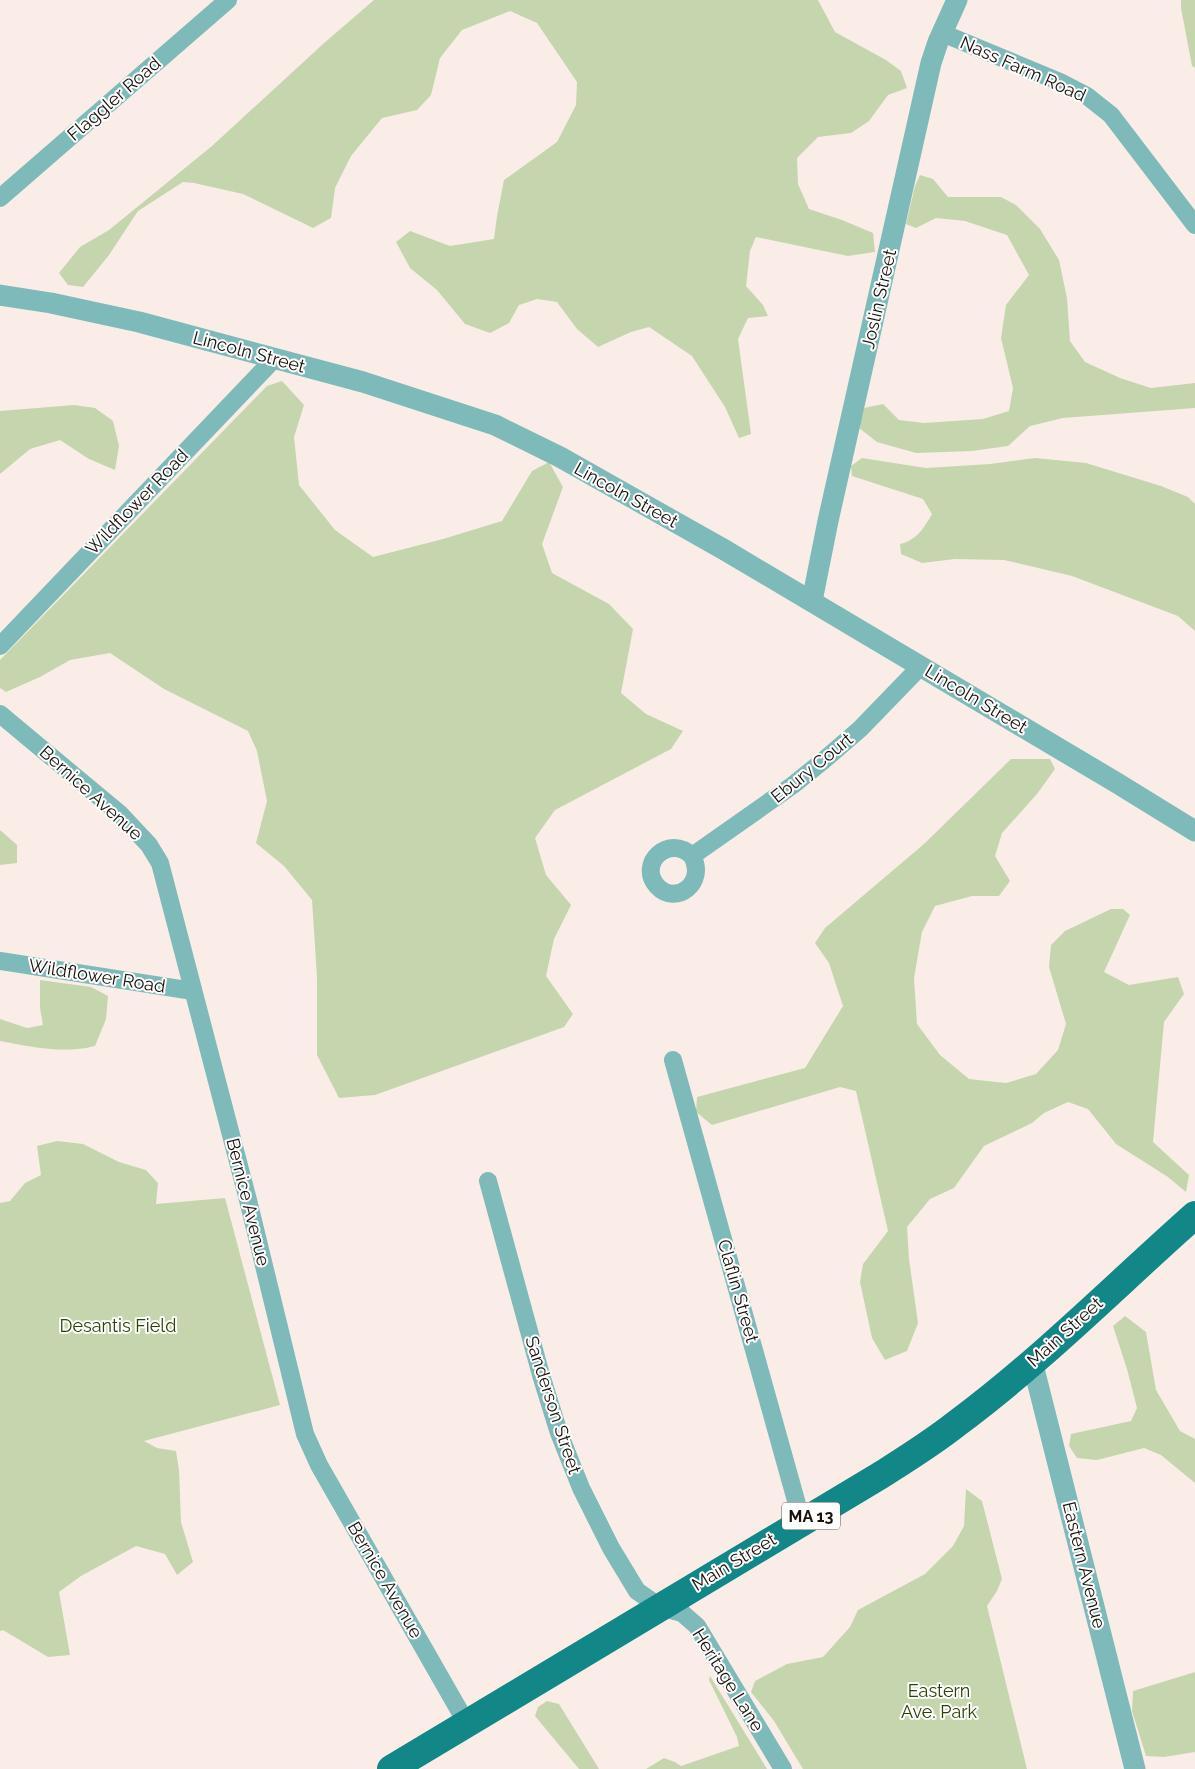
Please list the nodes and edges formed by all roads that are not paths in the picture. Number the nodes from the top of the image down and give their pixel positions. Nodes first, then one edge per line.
1 (228, 0) edge
2 (957, 0) edge
3 (942, 33) junction
4 (0, 198) edge
5 (1195, 225) edge
6 (0, 295) edge
7 (274, 359) junction
8 (812, 601) junction
9 (0, 646) edge
10 (921, 666) junction
11 (0, 714) edge
12 (1195, 831) edge
13 (692, 856) dead end
14 (0, 960) edge
15 (193, 991) junction
16 (673, 1060) dead end
17 (488, 1181) dead end
18 (1195, 1214) edge
19 (1032, 1361) junction
20 (802, 1522) junction
21 (660, 1607) junction
22 (467, 1724) junction
23 (392, 1769) edge
24 (783, 1769) edge
25 (1135, 1769) edge

1 - 4 street, Flaggler Road
2 - 3 street, Joslin Street
3 - 5 street, Nass Farm Road
3 - 8 street, Joslin Street
6 - 7 street, Lincoln Street
7 - 8 street, Lincoln Street
7 - 9 street, Wildflower Road
8 - 10 street, Lincoln Street
10 - 12 street, Lincoln Street
10 - 13 street, Ebury Court
11 - 15 street, Bernice Avenue
14 - 15 street, Wildflower Road
15 - 22 street, Bernice Avenue
16 - 20 street, Claflin Street
17 - 21 street, Sanderson Street
18 - 19 main road, Main Street / MA 13
19 - 20 main road, Main Street / MA 13
19 - 25 street, Eastern Avenue
20 - 21 main road, Main Street / MA 13
21 - 22 main road, Main Street / MA 13
21 - 24 street, Heritage Lane
22 - 23 main road, Main Street / MA 13

